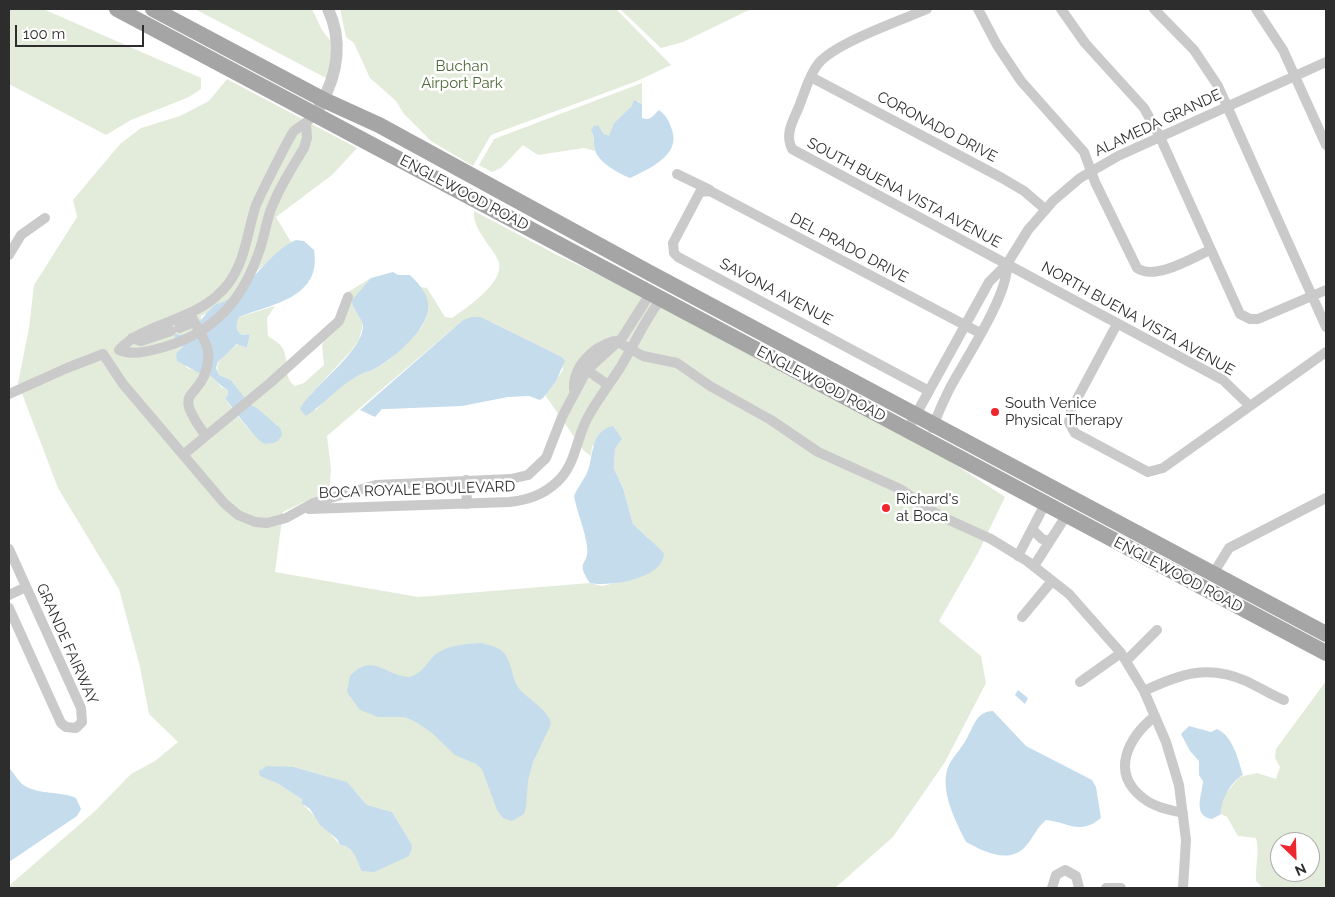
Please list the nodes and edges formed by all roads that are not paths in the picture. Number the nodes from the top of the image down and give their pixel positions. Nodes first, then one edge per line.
1 (117, 9) edge
2 (153, 9) edge
3 (328, 9) edge
4 (927, 9) edge
5 (978, 9) edge
6 (1061, 9) edge
7 (1154, 9) edge
8 (1256, 9) edge
9 (1326, 62) edge
10 (1295, 76) junction
11 (811, 77) junction
12 (324, 100) junction
13 (1228, 106) junction
14 (311, 119) junction
15 (1160, 137) junction
16 (1326, 145) edge
17 (1092, 171) junction
18 (677, 174) dead end
19 (707, 190) junction
20 (1045, 209) junction
21 (46, 218) dead end
22 (1210, 250) junction
23 (9, 255) edge
24 (1007, 264) junction
25 (1326, 290) edge
26 (1313, 296) junction
27 (348, 297) dead end
28 (656, 297) junction
29 (192, 318) junction
30 (742, 322) junction
31 (1117, 324) junction
32 (1326, 326) edge
33 (965, 327) junction
34 (199, 332) junction
35 (980, 333) junction
36 (132, 338) junction
37 (620, 340) junction
38 (154, 344) junction
39 (630, 349) junction
40 (119, 350) junction
41 (1326, 352) edge
42 (103, 354) junction
43 (587, 370) junction
44 (608, 385) junction
45 (574, 391) junction
46 (928, 391) junction
47 (9, 394) edge
48 (1250, 406) junction
49 (912, 422) junction
50 (930, 432) junction
51 (206, 436) junction
52 (183, 455) junction
53 (466, 480) junction
54 (1063, 494) junction
55 (1326, 498) edge
56 (467, 504) junction
57 (300, 510) junction
58 (1055, 510) junction
59 (1032, 529) junction
60 (1050, 540) junction
61 (9, 549) edge
62 (1018, 556) junction
63 (1034, 566) junction
64 (1213, 574) junction
65 (1052, 581) junction
66 (26, 587) junction
67 (9, 595) edge
68 (9, 608) edge
69 (1022, 617) dead end
70 (1157, 630) dead end
71 (1326, 634) edge
72 (1326, 653) edge
73 (1124, 657) junction
74 (1080, 682) dead end
75 (1144, 692) junction
76 (1284, 700) dead end
77 (1155, 716) junction
78 (1183, 813) junction
79 (1052, 888) edge
80 (1079, 888) edge
81 (1106, 888) edge
82 (1121, 888) edge
83 (1183, 888) edge

1 - 14 main road, ENGLEWOOD ROAD
2 - 12 main road, ENGLEWOOD ROAD
3 - 12 street
4 - 11 street, SOUTH BUENA VISTA AVENUE
5 - 17 street
6 - 15 street
7 - 13 street
8 - 10 street
9 - 10 street, ALAMEDA GRANDE
10 - 13 street, ALAMEDA GRANDE
10 - 16 street
11 - 20 street, CORONADO DRIVE
11 - 24 street, SOUTH BUENA VISTA AVENUE
12 - 14 street
12 - 30 main road, ENGLEWOOD ROAD
13 - 15 street, ALAMEDA GRANDE
13 - 26 street
14 - 28 main road, ENGLEWOOD ROAD
14 - 29 street
14 - 34 street
15 - 17 street, ALAMEDA GRANDE
15 - 22 street
17 - 20 street, ALAMEDA GRANDE
17 - 22 street
18 - 19 street, DEL PRADO DRIVE
19 - 33 street, DEL PRADO DRIVE
19 - 46 street, SAVONA AVENUE
20 - 24 street, ALAMEDA GRANDE
21 - 23 street
22 - 26 street
24 - 31 street, NORTH BUENA VISTA AVENUE
24 - 33 street
24 - 35 street
25 - 26 street
26 - 32 street
27 - 51 street
28 - 30 main road
28 - 37 street, BOCA ROYALE BOULEVARD
28 - 39 street, BOCA ROYALE BOULEVARD
28 - 49 main road, ENGLEWOOD ROAD
29 - 34 street
29 - 36 street
29 - 38 street
30 - 49 main road, ENGLEWOOD ROAD
31 - 48 street, NORTH BUENA VISTA AVENUE
31 - 48 street
33 - 35 street, DEL PRADO DRIVE
33 - 46 street
34 - 38 street
34 - 51 street
35 - 50 street
36 - 38 street
36 - 40 street
37 - 39 street
37 - 43 street, BOCA ROYALE BOULEVARD
37 - 45 street
38 - 40 street
39 - 44 street, BOCA ROYALE BOULEVARD
39 - 62 street
40 - 42 street
41 - 48 street
42 - 47 street
42 - 52 street, BOCA ROYALE BOULEVARD
43 - 44 street
43 - 45 street, BOCA ROYALE BOULEVARD
44 - 56 street, BOCA ROYALE BOULEVARD
45 - 53 street, BOCA ROYALE BOULEVARD
46 - 49 street
49 - 50 main road, ENGLEWOOD ROAD
50 - 54 main road, ENGLEWOOD ROAD
50 - 58 main road, ENGLEWOOD ROAD
51 - 52 street
52 - 57 street, BOCA ROYALE BOULEVARD
53 - 56 street
53 - 57 street, BOCA ROYALE BOULEVARD
54 - 58 main road
54 - 64 main road, ENGLEWOOD ROAD
55 - 64 street
56 - 57 street, BOCA ROYALE BOULEVARD
58 - 59 street
58 - 60 street
58 - 72 main road, ENGLEWOOD ROAD
59 - 60 street
59 - 62 street
60 - 63 street
61 - 66 street, GRANDE FAIRWAY
62 - 63 street
63 - 65 street
64 - 71 main road, ENGLEWOOD ROAD
65 - 69 street
65 - 73 street
66 - 67 street
66 - 68 street, GRANDE FAIRWAY
70 - 73 street
73 - 74 street
73 - 75 street
75 - 76 street
75 - 77 street
77 - 78 street
77 - 78 street
78 - 83 street
79 - 80 street
81 - 82 street

